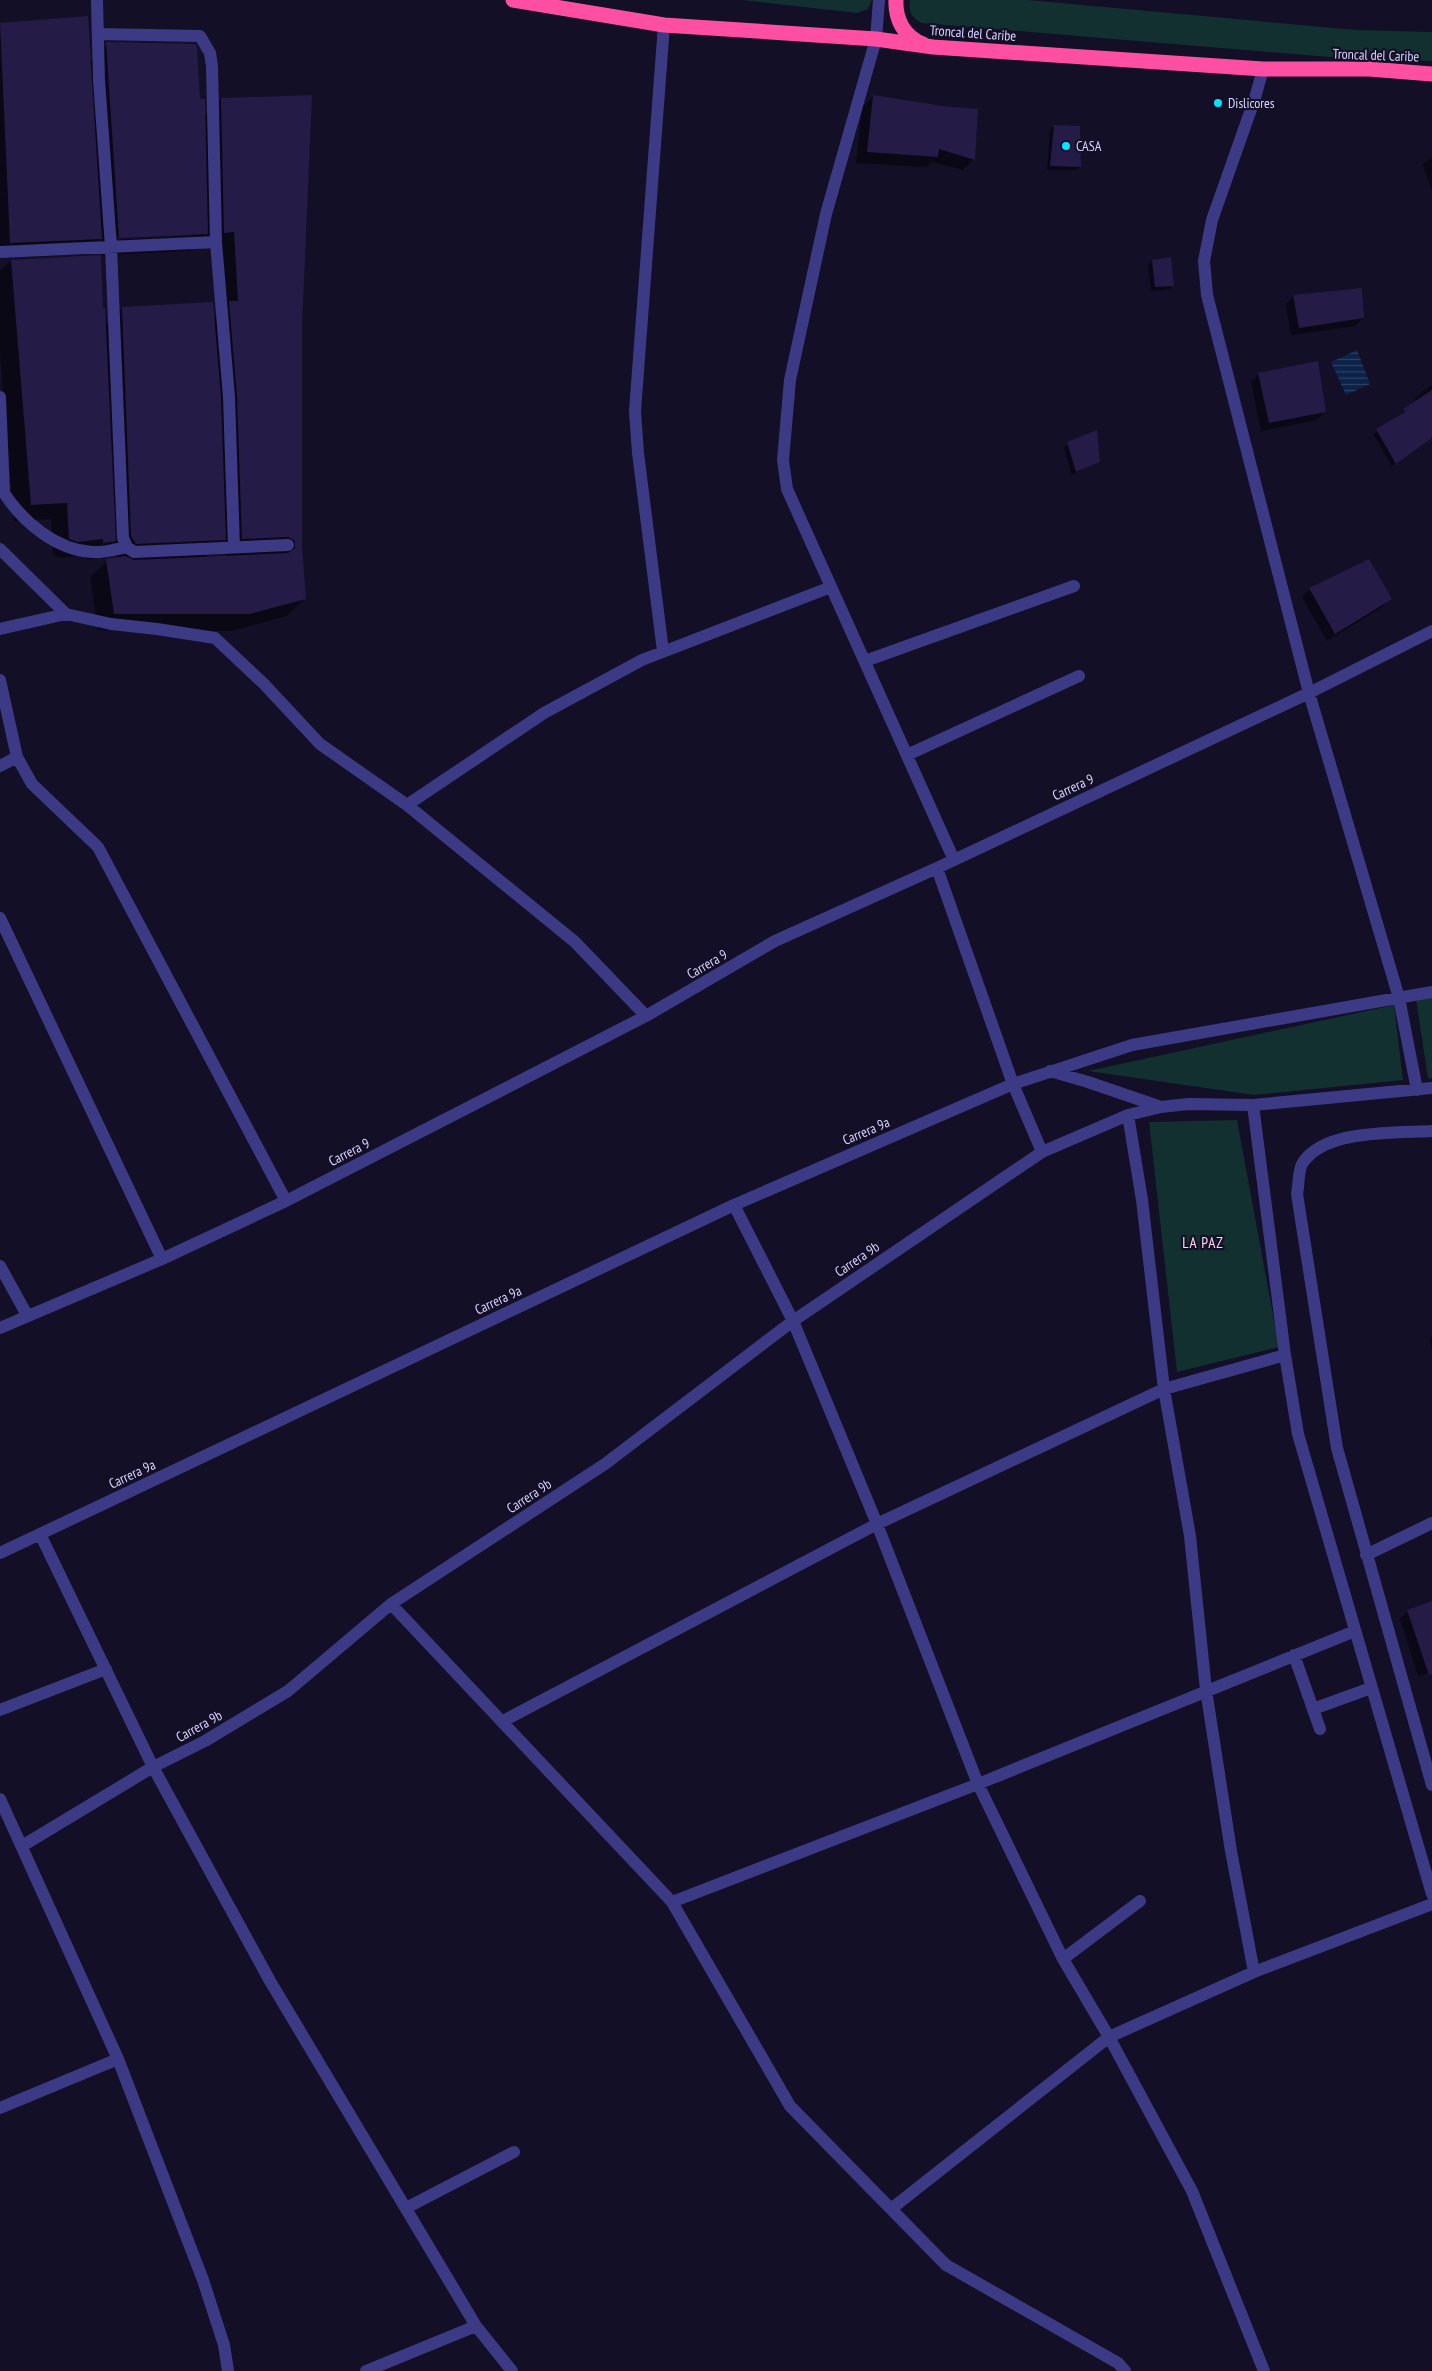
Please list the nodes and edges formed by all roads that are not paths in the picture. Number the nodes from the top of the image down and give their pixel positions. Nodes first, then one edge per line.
1 (97, 0) edge
2 (513, 0) edge
3 (879, 0) edge
4 (896, 0) edge
5 (664, 25) junction
6 (98, 34) junction
7 (876, 39) junction
8 (933, 47) junction
9 (1263, 69) junction
10 (1432, 74) edge
11 (216, 242) junction
12 (111, 247) junction
13 (0, 252) edge
14 (0, 397) edge
15 (288, 545) dead end
16 (126, 547) junction
17 (234, 547) junction
18 (0, 550) edge
19 (1074, 586) dead end
20 (831, 587) junction
21 (66, 614) junction
22 (0, 629) edge
23 (1432, 631) edge
24 (663, 651) junction
25 (865, 661) junction
26 (1079, 676) dead end
27 (0, 680) edge
28 (1309, 693) junction
29 (907, 755) junction
30 (16, 757) junction
31 (0, 766) edge
32 (407, 805) junction
33 (954, 860) junction
34 (937, 868) junction
35 (0, 918) edge
36 (1432, 992) edge
37 (1399, 998) junction
38 (646, 1016) junction
39 (1050, 1071) junction
40 (1013, 1084) junction
41 (1432, 1088) edge
42 (1417, 1090) junction
43 (1253, 1104) junction
44 (1161, 1107) junction
45 (1128, 1115) junction
46 (1432, 1131) edge
47 (1042, 1152) junction
48 (286, 1201) junction
49 (734, 1205) junction
50 (162, 1259) junction
51 (0, 1266) edge
52 (27, 1315) junction
53 (793, 1321) junction
54 (0, 1328) edge
55 (1285, 1355) junction
56 (1164, 1389) junction
57 (1432, 1523) edge
58 (877, 1524) junction
59 (40, 1534) junction
60 (0, 1553) edge
61 (1366, 1556) junction
62 (392, 1604) junction
63 (1355, 1630) junction
64 (1294, 1655) junction
65 (106, 1669) junction
66 (1372, 1688) junction
67 (1206, 1690) junction
68 (1313, 1709) junction
69 (0, 1710) edge
70 (503, 1721) junction
71 (1320, 1729) dead end
72 (153, 1767) junction
73 (978, 1784) junction
74 (1432, 1785) edge
75 (0, 1799) edge
76 (22, 1846) junction
77 (1432, 1894) edge
78 (1140, 1901) dead end
79 (672, 1902) junction
80 (1432, 1904) edge
81 (1063, 1959) junction
82 (1254, 1972) junction
83 (1110, 2037) junction
84 (118, 2059) junction
85 (0, 2108) edge
86 (514, 2152) dead end
87 (406, 2208) junction
88 (891, 2209) junction
89 (476, 2326) junction
90 (228, 2371) edge
91 (366, 2371) edge
92 (512, 2371) edge
93 (1125, 2371) edge
94 (1264, 2371) edge

1 - 6 street
2 - 5 highway, Troncal del Caribe
3 - 7 street
4 - 8 highway
5 - 7 highway, Troncal del Caribe
5 - 24 street
6 - 11 street
6 - 12 street
7 - 8 highway, Troncal del Caribe
7 - 20 street
8 - 9 highway, Troncal del Caribe
9 - 10 highway, Troncal del Caribe
9 - 28 street
11 - 12 street
11 - 17 street
12 - 13 street
12 - 16 street
14 - 16 street
15 - 17 street
16 - 17 street
18 - 21 street
19 - 25 street
20 - 24 street
20 - 25 street
21 - 22 street
21 - 32 street
23 - 28 street, Carrera 9
24 - 32 street
25 - 29 street
26 - 29 street
27 - 30 street
28 - 33 street, Carrera 9
28 - 37 street
29 - 33 street
30 - 31 street
30 - 48 street
32 - 38 street
33 - 34 street, Carrera 9
34 - 38 street, Carrera 9
34 - 40 street
35 - 50 street
36 - 37 street, Carrera 9a
37 - 39 street, Carrera 9a
37 - 42 street
38 - 48 street, Carrera 9
39 - 40 street, Carrera 9a
39 - 44 street
40 - 47 street
40 - 49 street, Carrera 9a
41 - 42 street, Carrera 9b
42 - 43 street, Carrera 9b
43 - 44 street, Carrera 9b
43 - 55 street
44 - 45 street, Carrera 9b
45 - 47 street, Carrera 9b
45 - 56 street
46 - 61 street
47 - 53 street, Carrera 9b
48 - 50 street, Carrera 9
49 - 53 street
49 - 59 street, Carrera 9a
50 - 52 street, Carrera 9
51 - 52 street
52 - 54 street, Carrera 9
53 - 58 street
53 - 62 street, Carrera 9b
55 - 56 street
55 - 63 street
56 - 58 street
56 - 67 street
57 - 61 street
58 - 70 street
58 - 73 street
59 - 60 street, Carrera 9a
59 - 65 street
61 - 74 street
62 - 70 street
62 - 72 street, Carrera 9b
63 - 64 street
63 - 66 street
64 - 67 street
64 - 68 street
65 - 69 street
65 - 72 street
66 - 68 street
66 - 77 street
67 - 73 street
67 - 82 street
68 - 71 street
70 - 79 street
72 - 76 street, Carrera 9b
72 - 87 street
73 - 79 street
73 - 81 street
75 - 76 street
76 - 84 street
78 - 81 street
79 - 88 street
80 - 82 street
81 - 83 street
82 - 83 street
83 - 88 street
83 - 94 street
84 - 85 street
84 - 90 street
86 - 87 street
87 - 89 street
88 - 93 street
89 - 91 street
89 - 92 street

